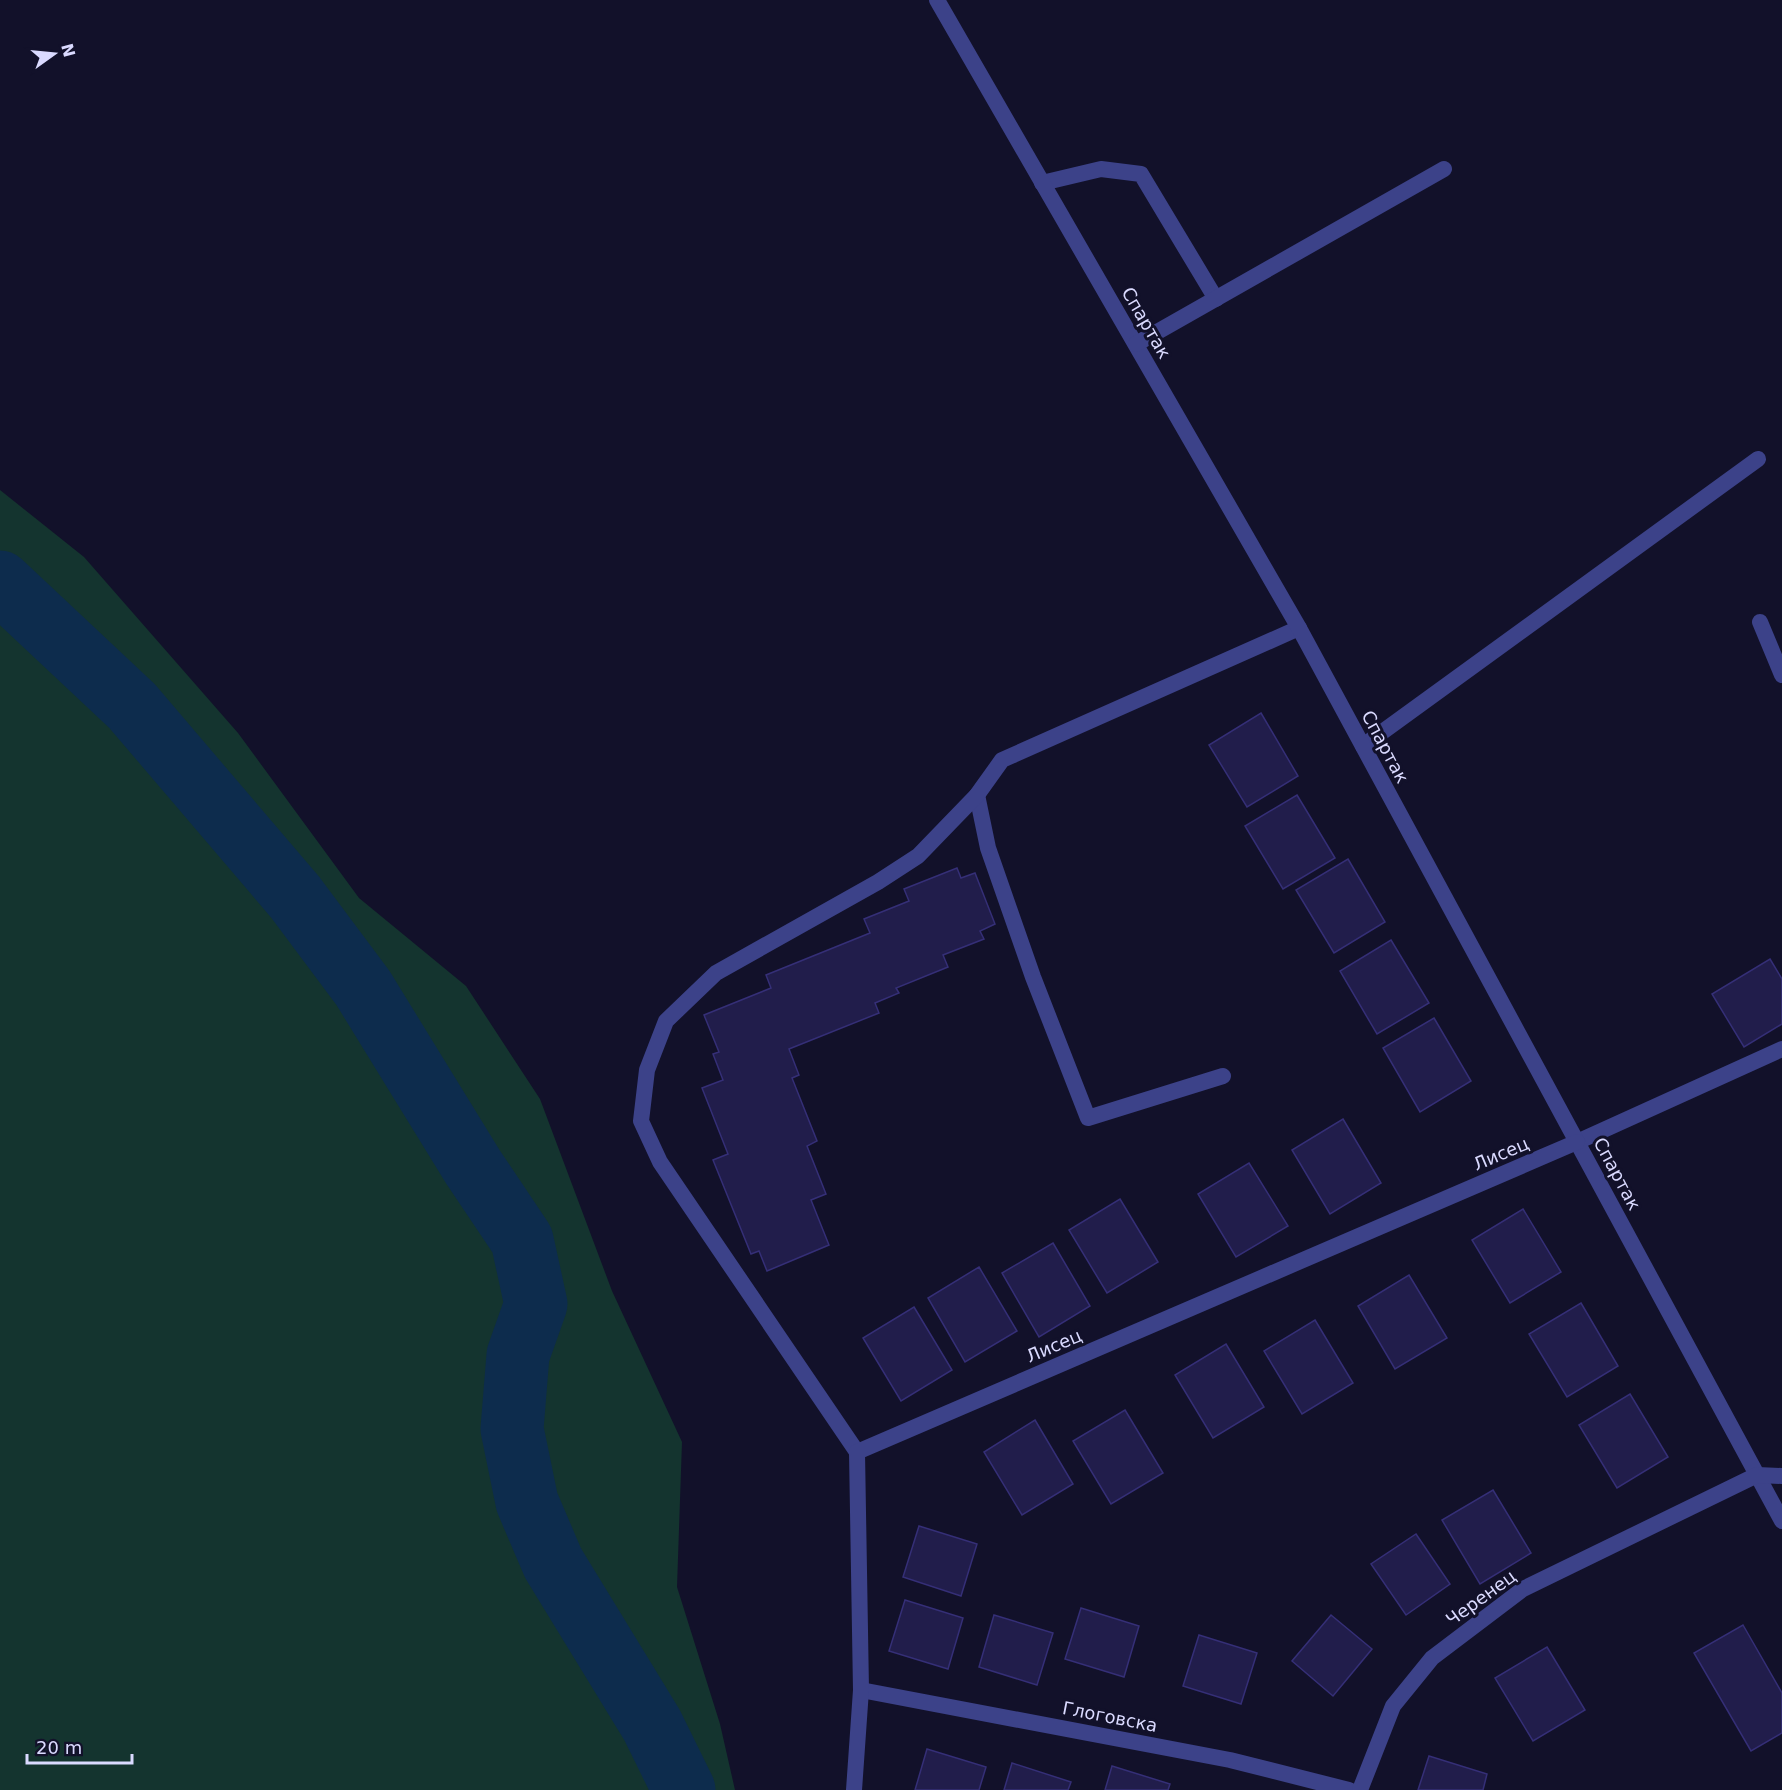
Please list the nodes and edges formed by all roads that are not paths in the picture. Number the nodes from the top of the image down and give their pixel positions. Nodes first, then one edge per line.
1 (937, 0) edge
2 (1444, 169) dead end
3 (1042, 183) junction
4 (1216, 299) junction
5 (1136, 344) junction
6 (1758, 459) dead end
7 (1760, 622) dead end
8 (1299, 628) junction
9 (1782, 675) edge
10 (1363, 746) junction
11 (977, 795) junction
12 (1782, 1049) edge
13 (1223, 1076) dead end
14 (1578, 1142) junction
15 (857, 1452) junction
16 (1757, 1475) junction
17 (1782, 1476) edge
18 (1782, 1521) edge
19 (861, 1690) junction
20 (854, 1790) edge
21 (1349, 1790) edge
22 (1360, 1790) edge

1 - 3 street, Спартак
2 - 4 street
3 - 4 street
3 - 5 street, Спартак
4 - 5 street
5 - 8 street, Спартак
6 - 10 street
7 - 9 street
8 - 10 street, Спартак
8 - 11 street
10 - 14 street, Спартак
11 - 13 street
11 - 15 street
12 - 14 street, Лисец
14 - 15 street, Лисец
14 - 16 street, Спартак
15 - 19 street
16 - 17 street
16 - 18 street, Спартак
16 - 22 street, Черенец
19 - 20 street
19 - 21 street, Глоговска

